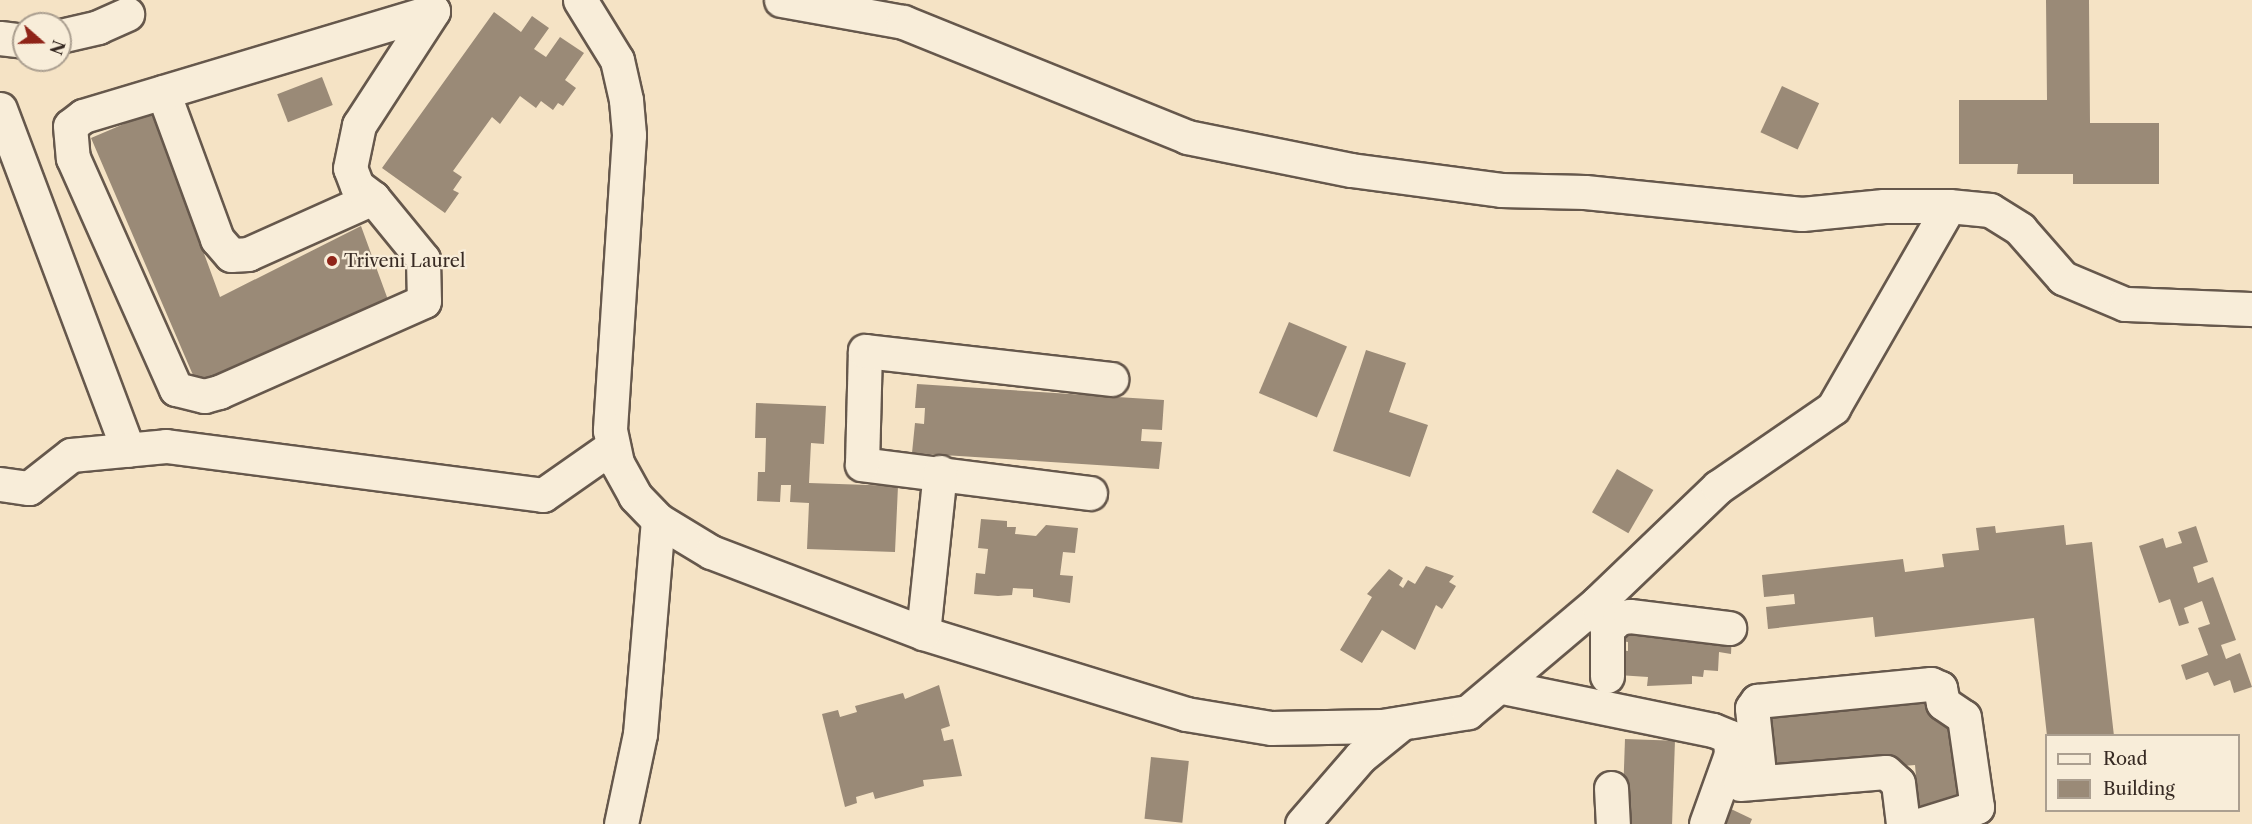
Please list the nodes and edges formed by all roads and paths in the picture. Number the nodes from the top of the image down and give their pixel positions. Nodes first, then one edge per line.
1 (580, 0) edge
2 (781, 0) edge
3 (437, 6) edge
4 (127, 14) dead end
5 (72, 33) edge
6 (163, 92) junction
7 (0, 109) edge
8 (373, 198) junction
9 (1949, 206) junction
10 (2252, 309) edge
11 (1111, 379) dead end
12 (614, 446) junction
13 (129, 450) junction
14 (940, 472) junction
15 (0, 484) edge
16 (1090, 493) dead end
17 (658, 520) junction
18 (1602, 616) junction
19 (1729, 628) dead end
20 (923, 633) junction
21 (1607, 676) dead end
22 (1503, 687) junction
23 (1402, 723) junction
24 (1760, 782) junction
25 (1720, 785) junction
26 (1611, 788) dead end
27 (621, 824) edge
28 (1302, 824) edge
29 (1613, 824) edge
30 (1706, 824) edge
31 (1903, 824) edge
32 (1922, 824) edge

1 - 12 street
2 - 9 street
3 - 6 street
3 - 8 street
4 - 5 street
6 - 8 street
6 - 8 street
7 - 13 street
9 - 10 street
9 - 18 street
11 - 14 street
12 - 13 street
12 - 17 street
13 - 15 street
14 - 16 street
14 - 20 street
17 - 20 street
17 - 27 street
18 - 19 street
18 - 21 street
18 - 22 street
20 - 23 street
22 - 23 street
22 - 25 street
23 - 28 street
24 - 25 street
24 - 31 street
24 - 32 street
25 - 30 street
26 - 29 street

